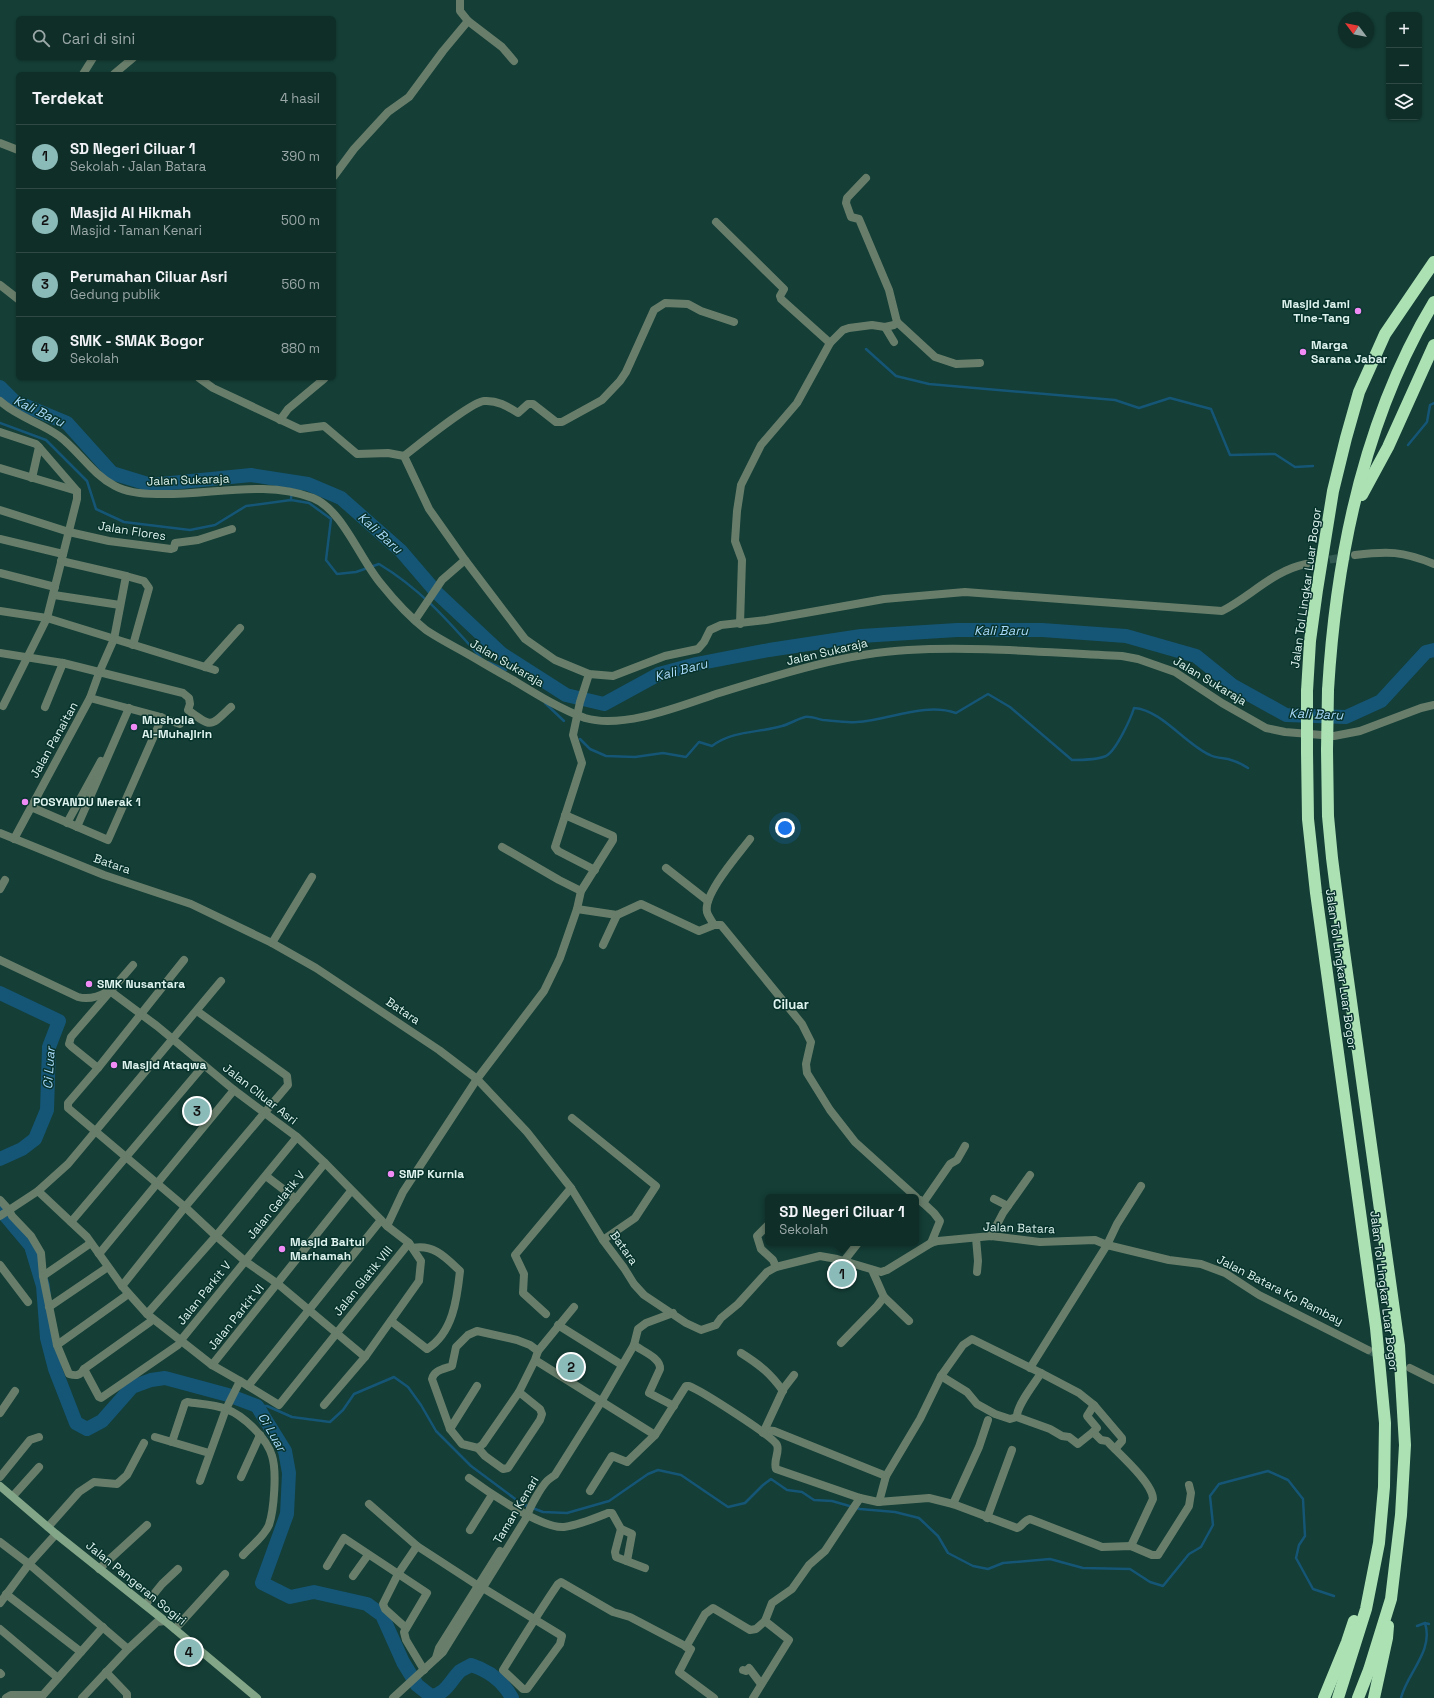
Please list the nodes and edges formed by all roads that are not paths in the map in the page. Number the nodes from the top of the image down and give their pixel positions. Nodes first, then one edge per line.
1 (460, 0) edge
2 (468, 21) junction
3 (92, 60) edge
4 (131, 60) edge
5 (514, 61) dead end
6 (84, 72) edge
7 (116, 72) edge
8 (0, 143) edge
9 (16, 149) edge
10 (336, 173) edge
11 (866, 178) dead end
12 (716, 222) dead end
13 (1434, 262) edge
14 (0, 285) edge
15 (16, 297) edge
16 (1434, 302) edge
17 (734, 322) dead end
18 (897, 322) junction
19 (885, 327) junction
20 (894, 342) dead end
21 (830, 343) junction
22 (1434, 345) edge
23 (980, 363) dead end
24 (202, 380) edge
25 (322, 380) edge
26 (0, 401) edge
27 (280, 420) junction
28 (0, 432) edge
29 (39, 447) junction
30 (404, 456) junction
31 (0, 468) edge
32 (32, 478) junction
33 (77, 491) junction
34 (0, 510) edge
35 (1353, 510) junction
36 (232, 529) dead end
37 (69, 532) junction
38 (0, 539) edge
39 (1355, 555) tunnel mouth
40 (62, 557) junction
41 (465, 560) junction
42 (1306, 564) tunnel mouth
43 (1434, 564) edge
44 (0, 573) edge
45 (126, 576) junction
46 (55, 591) junction
47 (120, 605) junction
48 (0, 611) edge
49 (47, 618) junction
50 (415, 620) junction
51 (740, 624) junction
52 (240, 628) dead end
53 (114, 640) junction
54 (133, 645) junction
55 (0, 653) edge
56 (27, 658) junction
57 (63, 663) junction
58 (205, 667) junction
59 (215, 670) dead end
60 (99, 673) junction
61 (590, 674) junction
62 (90, 698) junction
63 (1434, 705) edge
64 (3, 706) dead end
65 (45, 707) dead end
66 (231, 707) dead end
67 (129, 708) junction
68 (577, 714) junction
69 (160, 717) junction
70 (180, 724) dead end
71 (116, 737) junction
72 (31, 807) junction
73 (565, 815) junction
74 (67, 823) junction
75 (77, 828) junction
76 (0, 832) edge
77 (14, 839) junction
78 (750, 839) dead end
79 (502, 847) dead end
80 (666, 868) dead end
81 (595, 870) junction
82 (312, 878) dead end
83 (5, 880) dead end
84 (0, 888) edge
85 (581, 891) junction
86 (708, 901) junction
87 (577, 909) junction
88 (617, 915) junction
89 (714, 925) junction
90 (272, 943) junction
91 (603, 945) dead end
92 (0, 960) edge
93 (184, 960) dead end
94 (133, 965) dead end
95 (221, 981) dead end
96 (110, 991) junction
97 (197, 1011) junction
98 (140, 1013) junction
99 (173, 1039) junction
100 (204, 1065) junction
101 (98, 1068) junction
102 (477, 1079) junction
103 (234, 1090) junction
104 (264, 1113) junction
105 (572, 1118) dead end
106 (95, 1132) junction
107 (297, 1138) junction
108 (965, 1146) dead end
109 (126, 1158) junction
110 (325, 1163) junction
111 (1030, 1175) dead end
112 (266, 1176) junction
113 (156, 1184) junction
114 (1141, 1186) dead end
115 (571, 1188) junction
116 (38, 1191) junction
117 (351, 1191) junction
118 (913, 1194) edge
119 (296, 1199) junction
120 (994, 1199) dead end
121 (0, 1200) edge
122 (919, 1200) edge
123 (923, 1203) junction
124 (1008, 1206) junction
125 (185, 1207) junction
126 (5, 1213) edge
127 (381, 1220) junction
128 (71, 1222) junction
129 (387, 1226) junction
130 (765, 1227) edge
131 (216, 1236) junction
132 (991, 1236) junction
133 (976, 1238) junction
134 (603, 1240) junction
135 (931, 1243) junction
136 (88, 1245) dead end
137 (411, 1245) junction
138 (1107, 1245) junction
139 (856, 1246) edge
140 (100, 1254) junction
141 (245, 1261) junction
142 (844, 1261) junction
143 (0, 1265) edge
144 (776, 1267) junction
145 (105, 1269) dead end
146 (872, 1270) junction
147 (977, 1272) dead end
148 (43, 1276) junction
149 (278, 1284) junction
150 (122, 1286) junction
151 (127, 1295) dead end
152 (884, 1297) junction
153 (28, 1302) dead end
154 (49, 1307) junction
155 (574, 1307) dead end
156 (308, 1310) junction
157 (673, 1313) junction
158 (546, 1314) dead end
159 (149, 1318) junction
160 (391, 1321) junction
161 (909, 1321) dead end
162 (558, 1325) junction
163 (701, 1330) joint
164 (337, 1334) junction
165 (841, 1342) dead end
166 (179, 1343) junction
167 (57, 1345) junction
168 (634, 1346) junction
169 (1368, 1350) tunnel mouth
170 (538, 1352) junction
171 (742, 1353) dead end
172 (365, 1357) junction
173 (535, 1360) junction
174 (212, 1365) junction
175 (622, 1365) junction
176 (1030, 1368) junction
177 (1410, 1368) tunnel mouth
178 (84, 1369) junction
179 (1041, 1373) junction
180 (794, 1375) dead end
181 (941, 1376) junction
182 (1434, 1380) edge
183 (238, 1384) junction
184 (248, 1386) junction
185 (477, 1386) dead end
186 (15, 1391) dead end
187 (783, 1391) junction
188 (519, 1392) junction
189 (600, 1401) junction
190 (324, 1405) dead end
191 (1094, 1405) junction
192 (674, 1406) junction
193 (227, 1408) junction
194 (0, 1412) edge
195 (1017, 1417) junction
196 (988, 1420) dead end
197 (450, 1429) junction
198 (764, 1431) junction
199 (1093, 1432) junction
200 (260, 1435) junction
201 (655, 1435) junction
202 (39, 1437) dead end
203 (155, 1437) dead end
204 (172, 1442) junction
205 (144, 1443) dead end
206 (478, 1448) junction
207 (1115, 1449) junction
208 (1012, 1450) dead end
209 (209, 1453) junction
210 (39, 1467) dead end
211 (886, 1476) junction
212 (0, 1477) edge
213 (242, 1477) dead end
214 (469, 1478) dead end
215 (200, 1481) dead end
216 (1190, 1485) dead end
217 (0, 1486) edge
218 (590, 1491) dead end
219 (492, 1495) junction
220 (13, 1496) junction
221 (859, 1500) junction
222 (879, 1502) junction
223 (368, 1504) dead end
224 (953, 1504) junction
225 (527, 1513) junction
226 (987, 1518) junction
227 (147, 1525) dead end
228 (48, 1527) junction
229 (621, 1529) junction
230 (470, 1530) dead end
231 (56, 1534) junction
232 (0, 1542) edge
233 (1380, 1542) junction
234 (417, 1546) junction
235 (1130, 1546) junction
236 (243, 1555) dead end
237 (368, 1555) junction
238 (627, 1561) junction
239 (29, 1564) junction
240 (327, 1566) dead end
241 (178, 1568) dead end
242 (644, 1568) dead end
243 (99, 1569) junction
244 (225, 1574) dead end
245 (398, 1574) junction
246 (353, 1576) dead end
247 (480, 1587) junction
248 (6, 1594) junction
249 (1391, 1599) junction
250 (0, 1603) edge
251 (145, 1605) junction
252 (534, 1620) junction
253 (165, 1621) junction
254 (765, 1621) junction
255 (103, 1627) junction
256 (406, 1628) junction
257 (0, 1629) edge
258 (175, 1629) junction
259 (686, 1647) junction
260 (128, 1649) junction
261 (81, 1652) junction
262 (743, 1670) dead end
263 (106, 1672) junction
264 (421, 1672) junction
265 (58, 1678) junction
266 (762, 1684) junction
267 (6, 1698) edge
268 (82, 1698) edge
269 (127, 1698) edge
270 (257, 1698) edge
271 (393, 1698) edge
272 (714, 1698) edge
273 (753, 1698) edge
274 (1324, 1698) edge
275 (1338, 1698) edge
276 (1358, 1698) edge
277 (1374, 1698) edge

1 - 2 street
2 - 5 street
2 - 10 street
3 - 6 street
4 - 7 street
8 - 9 street
11 - 18 street
12 - 21 street
13 - 233 highway, Jalan Tol Lingkar Luar Bogor, bridge
14 - 15 street
16 - 35 highway, Jalan Tol Lingkar Luar Bogor
17 - 30 street
18 - 19 street
18 - 23 street
19 - 20 street
19 - 21 street
21 - 51 street
22 - 35 highway
24 - 27 street
25 - 27 street
26 - 50 street, Jalan Sukaraja
27 - 30 street
28 - 29 street
29 - 32 street
29 - 33 street
30 - 41 street
31 - 32 street
32 - 33 street
33 - 37 street
34 - 37 street
35 - 249 highway, Jalan Tol Lingkar Luar Bogor, bridge
36 - 37 street, Jalan Flores
37 - 40 street
38 - 40 street
39 - 43 street
40 - 45 street
40 - 46 street
41 - 50 street
41 - 61 street
42 - 51 street
44 - 46 street
45 - 47 street, Jalan Panaitan
45 - 54 street
46 - 47 street
46 - 49 street
47 - 53 street, Jalan Panaitan
48 - 49 street
49 - 53 street
49 - 56 street
50 - 68 street, Jalan Sukaraja
51 - 61 street
52 - 58 street
53 - 54 street
53 - 60 street, Jalan Panaitan
54 - 58 street
55 - 56 street
56 - 57 street
56 - 64 street
57 - 60 street
57 - 65 street
58 - 59 street
60 - 62 street, Jalan Panaitan
60 - 66 street
61 - 68 street
62 - 67 street
62 - 72 street, Jalan Panaitan
63 - 68 street, Jalan Sukaraja
67 - 69 street
67 - 71 street
68 - 73 street
69 - 70 street
69 - 75 street
71 - 74 street
71 - 75 street
72 - 74 street
72 - 77 street, Jalan Panaitan
73 - 81 street
73 - 81 street
74 - 75 street
76 - 77 street, Batara
77 - 90 street, Batara
78 - 86 street
79 - 85 street
80 - 86 street
81 - 85 street
82 - 90 street
83 - 84 street
85 - 87 street
86 - 89 street
87 - 88 street
87 - 102 street
88 - 89 street
88 - 91 street
89 - 118 street
90 - 102 street, Batara
92 - 96 street
93 - 98 street
94 - 96 street
95 - 97 street
96 - 98 street, Jalan CIluar Asri
96 - 101 street
97 - 99 street
97 - 104 street
98 - 99 street, Jalan CIluar Asri
98 - 101 street
99 - 100 street, Jalan CIluar Asri
99 - 106 street
100 - 103 street, Jalan CIluar Asri
100 - 109 street
101 - 106 street
102 - 115 street, Batara
102 - 129 street
103 - 104 street, Jalan CIluar Asri
103 - 113 street
104 - 107 street, Jalan CIluar Asri
104 - 125 street
105 - 134 street
106 - 109 street
106 - 116 street
107 - 110 street, Jalan CIluar Asri
107 - 112 street
108 - 123 street
109 - 113 street
109 - 128 street
110 - 117 street, Jalan CIluar Asri
110 - 119 street, Jalan Gelatik V
111 - 124 street
112 - 119 street
112 - 131 street
113 - 125 street
113 - 140 street
114 - 138 street
115 - 134 street, Batara
115 - 158 street
116 - 126 street
116 - 128 street
117 - 127 street, Jalan CIluar Asri
117 - 149 street, Jalan Parkit VI
119 - 141 street, Jalan Gelatik V
120 - 124 street
121 - 126 street
122 - 123 street
123 - 135 street
124 - 132 street
125 - 131 street
125 - 150 street
126 - 148 street
127 - 129 street, Jalan CIluar Asri
127 - 156 street
128 - 140 street
129 - 137 street, Jalan CIluar Asri
130 - 144 street
131 - 141 street
131 - 159 street
132 - 133 street, Jalan Batara
132 - 138 street, Jalan Batara
133 - 135 street, Jalan Batara
133 - 147 street
134 - 157 street, Batara
135 - 146 street, Jalan Batara
136 - 148 street
137 - 160 street
137 - 160 street
137 - 164 street, Jalan Glatik VIII
138 - 169 street, Jalan Batara Kp Rambay
138 - 176 street
139 - 142 street
140 - 150 street
141 - 149 street
141 - 166 street, Jalan Parkit V
142 - 144 street, Jalan Batara
142 - 146 street, Jalan Batara
143 - 153 street
144 - 163 street, Jalan Batara
145 - 154 street
146 - 152 street
148 - 154 street
149 - 156 street
149 - 174 street, Jalan Parkit VI
150 - 159 street
151 - 167 street
152 - 161 street
152 - 165 street
154 - 167 street
155 - 162 street
156 - 164 street
156 - 184 street
157 - 163 street, Batara
157 - 168 street
159 - 166 street
159 - 178 street
160 - 172 street
162 - 170 street
162 - 175 street
164 - 172 street
164 - 184 street, Jalan Glatik VIII
166 - 174 street
166 - 178 street, Jalan Parkit V
167 - 178 street
168 - 175 street
168 - 192 street
170 - 173 street
170 - 197 street
171 - 187 street
172 - 190 street
173 - 188 street
173 - 189 street
174 - 183 street
175 - 189 street
176 - 179 street
176 - 181 street
177 - 182 street
179 - 191 street
179 - 195 street
180 - 187 street
181 - 195 street
181 - 211 street
183 - 184 street
183 - 193 street
185 - 197 street
186 - 194 street
187 - 198 street
188 - 206 street
188 - 206 street
189 - 201 street
189 - 225 street, Taman Kenari
191 - 199 street
191 - 207 street
192 - 198 street
192 - 201 street
193 - 200 street
193 - 204 street
193 - 209 street
195 - 199 street
196 - 224 street
197 - 206 street
198 - 211 street
198 - 221 street
199 - 207 street
200 - 213 street
200 - 236 street
201 - 218 street
202 - 212 street
203 - 204 street
204 - 209 street
205 - 228 street
207 - 235 street
208 - 226 street
209 - 215 street
210 - 220 street
211 - 222 street
214 - 219 street
216 - 235 street
217 - 220 street, Jalan Pangeran Sogiri
219 - 225 street
219 - 230 street
220 - 228 street, Jalan Pangeran Sogiri
221 - 222 street
221 - 254 street
222 - 224 street
223 - 234 street
224 - 226 street
225 - 229 street
225 - 247 street, Taman Kenari
226 - 235 street
227 - 243 street
228 - 231 street, Jalan Pangeran Sogiri
229 - 238 street
229 - 238 street
231 - 239 street
231 - 243 street, Jalan Pangeran Sogiri
232 - 239 street
233 - 274 highway
233 - 275 highway, Jalan Tol Lingkar Luar Bogor
234 - 245 street
234 - 247 street
237 - 240 street
237 - 245 street
237 - 246 street
238 - 242 street
239 - 248 street
239 - 255 street
241 - 251 street
243 - 251 street, Jalan Pangeran Sogiri
244 - 258 street
245 - 256 street
245 - 256 street
247 - 252 street
247 - 264 street, Taman Kenari
248 - 250 street
248 - 261 street
249 - 276 highway, Jalan Tol Lingkar Luar Bogor
249 - 277 highway
251 - 253 street, Jalan Pangeran Sogiri
252 - 252 street
252 - 259 street
253 - 258 street, Jalan Pangeran Sogiri
253 - 260 street
254 - 259 street
254 - 266 street
255 - 260 street
255 - 261 street
256 - 264 street
257 - 265 street
258 - 270 street, Jalan Pangeran Sogiri
259 - 272 street
260 - 263 street
261 - 265 street
262 - 266 street
263 - 268 street
263 - 269 street
264 - 271 street, Taman Kenari
265 - 267 street
266 - 273 street

